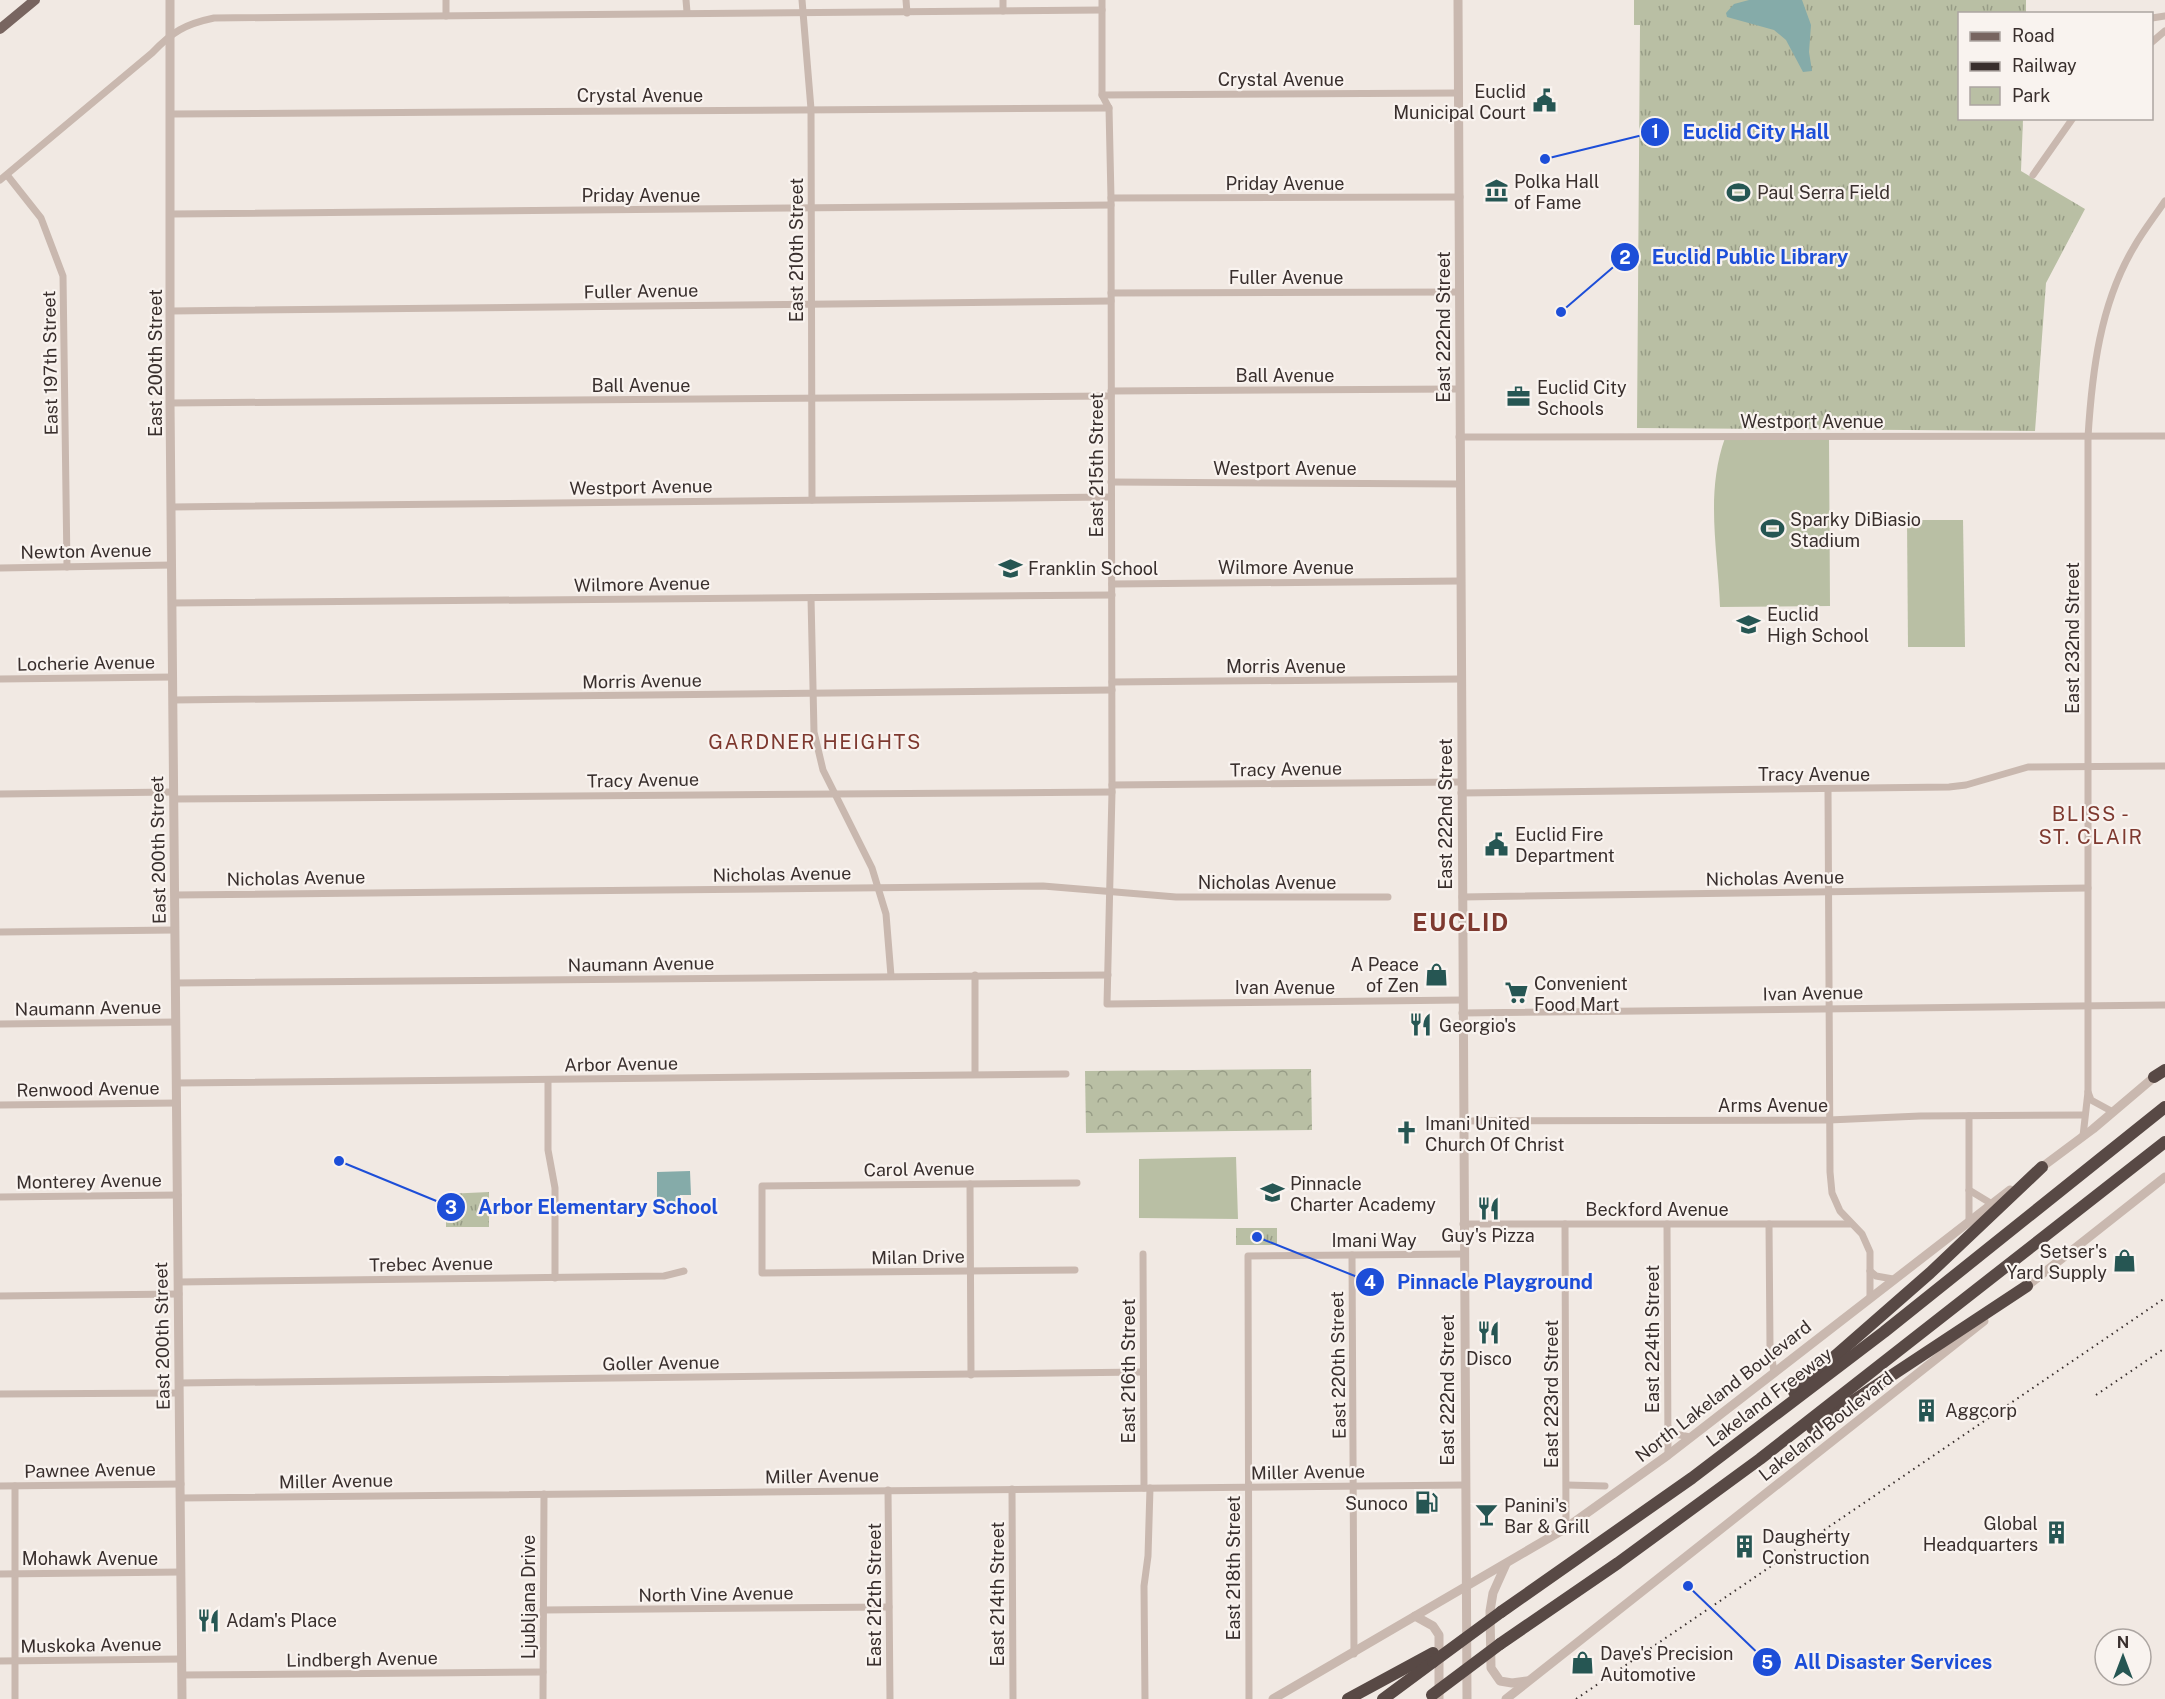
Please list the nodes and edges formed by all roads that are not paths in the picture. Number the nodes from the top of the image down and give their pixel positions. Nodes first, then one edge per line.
1 (34, 0) edge
2 (170, 0) edge
3 (446, 0) edge
4 (686, 0) edge
5 (802, 0) edge
6 (906, 0) edge
7 (1002, 0) edge
8 (1102, 0) edge
9 (1458, 0) edge
10 (1102, 10) junction
11 (1002, 11) junction
12 (687, 12) junction
13 (907, 13) junction
14 (803, 14) junction
15 (446, 16) junction
16 (0, 29) edge
17 (2165, 31) edge
18 (171, 33) junction
19 (2153, 40) edge
20 (1459, 93) junction
21 (1102, 95) junction
22 (1109, 108) junction
23 (811, 109) junction
24 (172, 114) junction
25 (2072, 120) edge
26 (7, 175) junction
27 (2034, 175) dead end
28 (0, 180) edge
29 (1460, 197) junction
30 (2165, 201) edge
31 (1111, 202) junction
32 (810, 209) junction
33 (172, 214) junction
34 (1460, 292) junction
35 (1111, 297) junction
36 (810, 305) junction
37 (171, 311) junction
38 (1459, 389) junction
39 (1111, 393) junction
40 (812, 399) junction
41 (170, 403) junction
42 (2165, 436) edge
43 (1459, 437) junction
44 (2088, 437) junction
45 (1111, 482) junction
46 (1459, 484) junction
47 (1111, 497) junction
48 (812, 500) junction
49 (171, 507) junction
50 (172, 565) junction
51 (67, 567) junction
52 (0, 568) edge
53 (1460, 581) junction
54 (1112, 584) junction
55 (1112, 595) junction
56 (811, 598) junction
57 (172, 603) junction
58 (173, 677) junction
59 (0, 679) edge
60 (1461, 679) junction
61 (1112, 686) junction
62 (812, 694) junction
63 (173, 700) junction
64 (2165, 766) edge
65 (2086, 767) junction
66 (1461, 782) junction
67 (1112, 788) junction
68 (1828, 789) junction
69 (1461, 793) junction
70 (0, 794) edge
71 (833, 794) junction
72 (174, 796) junction
73 (877, 888) junction
74 (2088, 888) junction
75 (1110, 892) junction
76 (1828, 892) junction
77 (175, 895) junction
78 (1388, 897) dead end
79 (1462, 897) junction
80 (175, 930) junction
81 (0, 932) edge
82 (975, 975) junction
83 (1108, 975) junction
84 (891, 976) junction
85 (176, 983) junction
86 (1462, 1000) junction
87 (1107, 1004) joint
88 (2088, 1004) junction
89 (2165, 1005) edge
90 (1829, 1008) junction
91 (1462, 1012) junction
92 (176, 1022) junction
93 (0, 1024) edge
94 (2165, 1069) edge
95 (975, 1074) junction
96 (1066, 1074) dead end
97 (2154, 1077) joint
98 (548, 1080) junction
99 (177, 1083) junction
100 (2088, 1092) junction
101 (177, 1103) junction
102 (0, 1105) edge
103 (2165, 1107) edge
104 (2113, 1112) junction
105 (2083, 1115) junction
106 (1970, 1116) junction
107 (1829, 1120) junction
108 (1462, 1121) junction
109 (2083, 1136) junction
110 (2165, 1142) edge
111 (2042, 1167) junction
112 (2165, 1177) edge
113 (1077, 1182) dead end
114 (970, 1184) junction
115 (1970, 1190) junction
116 (178, 1195) junction
117 (0, 1197) edge
118 (1992, 1204) junction
119 (1969, 1220) junction
120 (1463, 1224) junction
121 (1565, 1224) junction
122 (1667, 1224) junction
123 (1769, 1224) junction
124 (1850, 1224) junction
125 (1143, 1254) dead end
126 (1463, 1254) junction
127 (1352, 1255) junction
128 (1248, 1256) joint
129 (1075, 1270) dead end
130 (684, 1271) dead end
131 (971, 1271) junction
132 (1870, 1271) junction
133 (762, 1274) joint
134 (555, 1278) junction
135 (1893, 1279) junction
136 (178, 1282) junction
137 (2027, 1286) junction
138 (178, 1294) junction
139 (0, 1296) edge
140 (1870, 1297) junction
141 (1143, 1372) junction
142 (1774, 1372) junction
143 (971, 1375) junction
144 (179, 1388) junction
145 (0, 1394) edge
146 (1668, 1426) junction
147 (1753, 1430) junction
148 (1690, 1437) junction
149 (1668, 1455) junction
150 (1760, 1459) junction
151 (181, 1484) junction
152 (1464, 1485) junction
153 (1567, 1485) junction
154 (0, 1486) edge
155 (15, 1486) junction
156 (1354, 1486) junction
157 (1605, 1486) dead end
158 (1147, 1488) junction
159 (1248, 1488) junction
160 (888, 1490) junction
161 (1012, 1490) junction
162 (544, 1494) junction
163 (180, 1498) junction
164 (1566, 1528) junction
165 (1506, 1564) junction
166 (181, 1572) junction
167 (0, 1574) edge
168 (15, 1574) junction
169 (1465, 1586) junction
170 (889, 1607) junction
171 (543, 1610) junction
172 (1414, 1616) junction
173 (1354, 1654) junction
174 (1433, 1658) junction
175 (182, 1659) junction
176 (0, 1661) edge
177 (15, 1661) junction
178 (543, 1672) junction
179 (182, 1676) junction
180 (1529, 1680) junction
181 (1431, 1698) edge
182 (15, 1699) edge
183 (182, 1699) edge
184 (543, 1699) edge
185 (890, 1699) edge
186 (1013, 1699) edge
187 (1145, 1699) edge
188 (1249, 1699) edge
189 (1273, 1699) edge
190 (1348, 1699) edge
191 (1383, 1699) edge
192 (1467, 1699) edge
193 (1506, 1699) edge

1 - 16 main road
2 - 18 street, East 200th Street
3 - 15 street
4 - 12 street
5 - 14 street, East 210th Street
6 - 13 street
7 - 11 street
8 - 10 street, East 215th Street
9 - 20 street, East 222nd Street
10 - 11 street
10 - 21 street, East 215th Street
11 - 13 street
12 - 14 street
12 - 15 street
13 - 14 street
14 - 23 street, East 210th Street
15 - 18 street
17 - 19 street
18 - 24 street, East 200th Street
18 - 26 street
20 - 21 street, Crystal Avenue
20 - 29 street, East 222nd Street
21 - 22 street, East 215th Street
22 - 23 street, Crystal Avenue
22 - 31 street, East 215th Street
23 - 24 street, Crystal Avenue
23 - 32 street, East 210th Street
24 - 33 street, East 200th Street
25 - 27 street
26 - 28 street
26 - 51 street, East 197th Street
29 - 31 street, Priday Avenue
29 - 34 street, East 222nd Street
30 - 44 street, East 232nd Street
31 - 32 street, Priday Avenue
31 - 35 street, East 215th Street
32 - 33 street, Priday Avenue
32 - 36 street, East 210th Street
33 - 37 street, East 200th Street
34 - 35 street, Fuller Avenue
34 - 38 street, East 222nd Street
35 - 36 street, Fuller Avenue
35 - 39 street, East 215th Street
36 - 37 street, Fuller Avenue
36 - 40 street, East 210th Street
37 - 41 street, East 200th Street
38 - 39 street, Ball Avenue
38 - 43 street, East 222nd Street
39 - 40 street, Ball Avenue
39 - 45 street, East 215th Street
40 - 41 street, Ball Avenue
40 - 48 street, East 210th Street
41 - 49 street, East 200th Street
42 - 44 street, Westport Avenue
43 - 44 street, Westport Avenue
43 - 46 street, East 222nd Street
44 - 65 street, East 232nd Street
45 - 46 street, Westport Avenue
45 - 47 street, East 215th Street
46 - 53 street, East 222nd Street
47 - 48 street, Westport Avenue
47 - 54 street, East 215th Street
48 - 49 street, Westport Avenue
49 - 50 street, East 200th Street
50 - 51 street, Newton Avenue
50 - 57 street, East 200th Street
51 - 52 street, Newton Avenue
53 - 54 street, Wilmore Avenue
53 - 60 street, East 222nd Street
54 - 55 street, East 215th Street
55 - 56 street, Wilmore Avenue
55 - 61 street, East 215th Street
56 - 57 street, Wilmore Avenue
56 - 62 street
57 - 58 street, East 200th Street
58 - 59 street, Locherie Avenue
58 - 63 street, East 200th Street
60 - 61 street, Morris Avenue
60 - 66 street, East 222nd Street
61 - 62 street, Morris Avenue
61 - 67 street, East 215th Street
62 - 63 street, Morris Avenue
62 - 71 street
63 - 72 street, East 200th Street
64 - 65 street, Tracy Avenue
65 - 68 street, Tracy Avenue
65 - 74 street, East 232nd Street
66 - 67 street, Tracy Avenue
66 - 69 street, East 222nd Street
67 - 71 street, Tracy Avenue
67 - 75 street, East 215th Street
68 - 69 street, Tracy Avenue
68 - 76 street
69 - 79 street, East 222nd Street
70 - 72 street, Tracy Avenue
71 - 72 street, Tracy Avenue
71 - 73 street
72 - 77 street, East 200th Street
73 - 75 street, Nicholas Avenue
73 - 77 street, Nicholas Avenue
73 - 84 street
74 - 76 street, Nicholas Avenue
74 - 88 street, East 232nd Street
75 - 78 street, Nicholas Avenue
75 - 83 street, East 215th Street
76 - 79 street, Nicholas Avenue
76 - 90 street
77 - 80 street, East 200th Street
79 - 86 street, East 222nd Street
80 - 81 street
80 - 85 street, East 200th Street
82 - 83 street, Naumann Avenue
82 - 84 street, Naumann Avenue
82 - 95 street
83 - 87 street, East 215th Street
84 - 85 street, Naumann Avenue
85 - 92 street, East 200th Street
86 - 87 street, Ivan Avenue
86 - 91 street, East 222nd Street
88 - 89 street, Ivan Avenue
88 - 90 street, Ivan Avenue
88 - 100 street, East 232nd Street
90 - 91 street, Ivan Avenue
90 - 107 street
91 - 108 street, East 222nd Street
92 - 93 street, Naumann Avenue
92 - 99 street, East 200th Street
94 - 97 highway
95 - 96 street, Arbor Avenue
95 - 98 street, Arbor Avenue
97 - 104 street, North Lakeland Boulevard
98 - 99 street, Arbor Avenue
98 - 134 street
99 - 101 street, East 200th Street
100 - 104 street
100 - 105 street
101 - 102 street, Renwood Avenue
101 - 116 street, East 200th Street
103 - 147 highway, Lakeland Freeway
104 - 109 street, North Lakeland Boulevard
105 - 106 street, Arms Avenue
105 - 109 street
106 - 107 street, Arms Avenue
106 - 115 street
107 - 108 street, Arms Avenue
107 - 124 street
108 - 120 street, East 222nd Street
109 - 111 street, North Lakeland Boulevard
110 - 150 highway
111 - 118 street, North Lakeland Boulevard
111 - 147 highway
112 - 137 street, Lakeland Boulevard
113 - 114 street, Carol Avenue
114 - 131 street
114 - 133 street, Carol Avenue
115 - 118 street
115 - 119 street
116 - 117 street, Monterey Avenue
116 - 136 street, East 200th Street
118 - 119 street, North Lakeland Boulevard
119 - 135 street, North Lakeland Boulevard
120 - 121 street, Beckford Avenue
120 - 126 street, East 222nd Street
121 - 122 street, Beckford Avenue
121 - 153 street, East 223rd Street
122 - 123 street, Beckford Avenue
122 - 146 street, East 224th Street
123 - 124 street, Beckford Avenue
123 - 142 street
124 - 132 street
125 - 141 street, East 216th Street
126 - 127 street, Imani Way
126 - 152 street, East 222nd Street
127 - 128 street, Imani Way
127 - 156 street, East 220th Street
128 - 159 street, East 218th Street
129 - 131 street, Milan Drive
130 - 134 street, Trebec Avenue
131 - 133 street, Milan Drive
131 - 143 street
132 - 135 street
132 - 140 street
134 - 136 street, Trebec Avenue
135 - 140 street, North Lakeland Boulevard
136 - 138 street, East 200th Street
137 - 150 highway
137 - 180 street, Lakeland Boulevard
138 - 139 street
138 - 144 street, East 200th Street
140 - 142 street, North Lakeland Boulevard
141 - 143 street, Goller Avenue
141 - 158 street, East 216th Street
142 - 148 street, North Lakeland Boulevard
143 - 144 street, Goller Avenue
144 - 145 street, Goller Avenue
144 - 151 street, East 200th Street
146 - 148 street
146 - 149 street, East 224th Street
147 - 174 highway, Lakeland Freeway, bridge
148 - 149 street, North Lakeland Boulevard
149 - 164 street, North Lakeland Boulevard
150 - 181 highway, bridge
151 - 155 street, Pawnee Avenue
151 - 163 street, East 200th Street
152 - 156 street, Miller Avenue
152 - 169 street, East 222nd Street
153 - 157 street
153 - 164 street, East 223rd Street
154 - 155 street, Pawnee Avenue
155 - 168 street
156 - 159 street, Miller Avenue
156 - 173 street, East 220th Street
158 - 159 street, Miller Avenue
158 - 161 street, Miller Avenue
158 - 187 street, East 216th Street
159 - 188 street, East 218th Street
160 - 161 street, Miller Avenue
160 - 162 street, Miller Avenue
160 - 170 street, East 212th Street
161 - 186 street, East 214th Street
162 - 163 street, Miller Avenue
162 - 171 street, Ljubljana Drive
163 - 166 street, East 200th Street
164 - 165 street, North Lakeland Boulevard
165 - 169 street, North Lakeland Boulevard
165 - 180 street
166 - 168 street, Mohawk Avenue
166 - 175 street, East 200th Street
167 - 168 street, Mohawk Avenue
168 - 177 street
169 - 172 street, North Lakeland Boulevard
169 - 192 street, East 222nd Street
170 - 171 street, North Vine Avenue
170 - 185 street, East 212th Street
171 - 178 street, Ljubljana Drive
172 - 173 street, North Lakeland Boulevard
172 - 181 street
173 - 189 street, North Lakeland Boulevard
174 - 190 highway
174 - 191 highway
175 - 177 street, Muskoka Avenue
175 - 179 street, East 200th Street
176 - 177 street, Muskoka Avenue
177 - 182 street
178 - 179 street, Lindbergh Avenue
178 - 184 street, Ljubljana Drive
179 - 183 street, East 200th Street
180 - 193 street, Lakeland Boulevard

